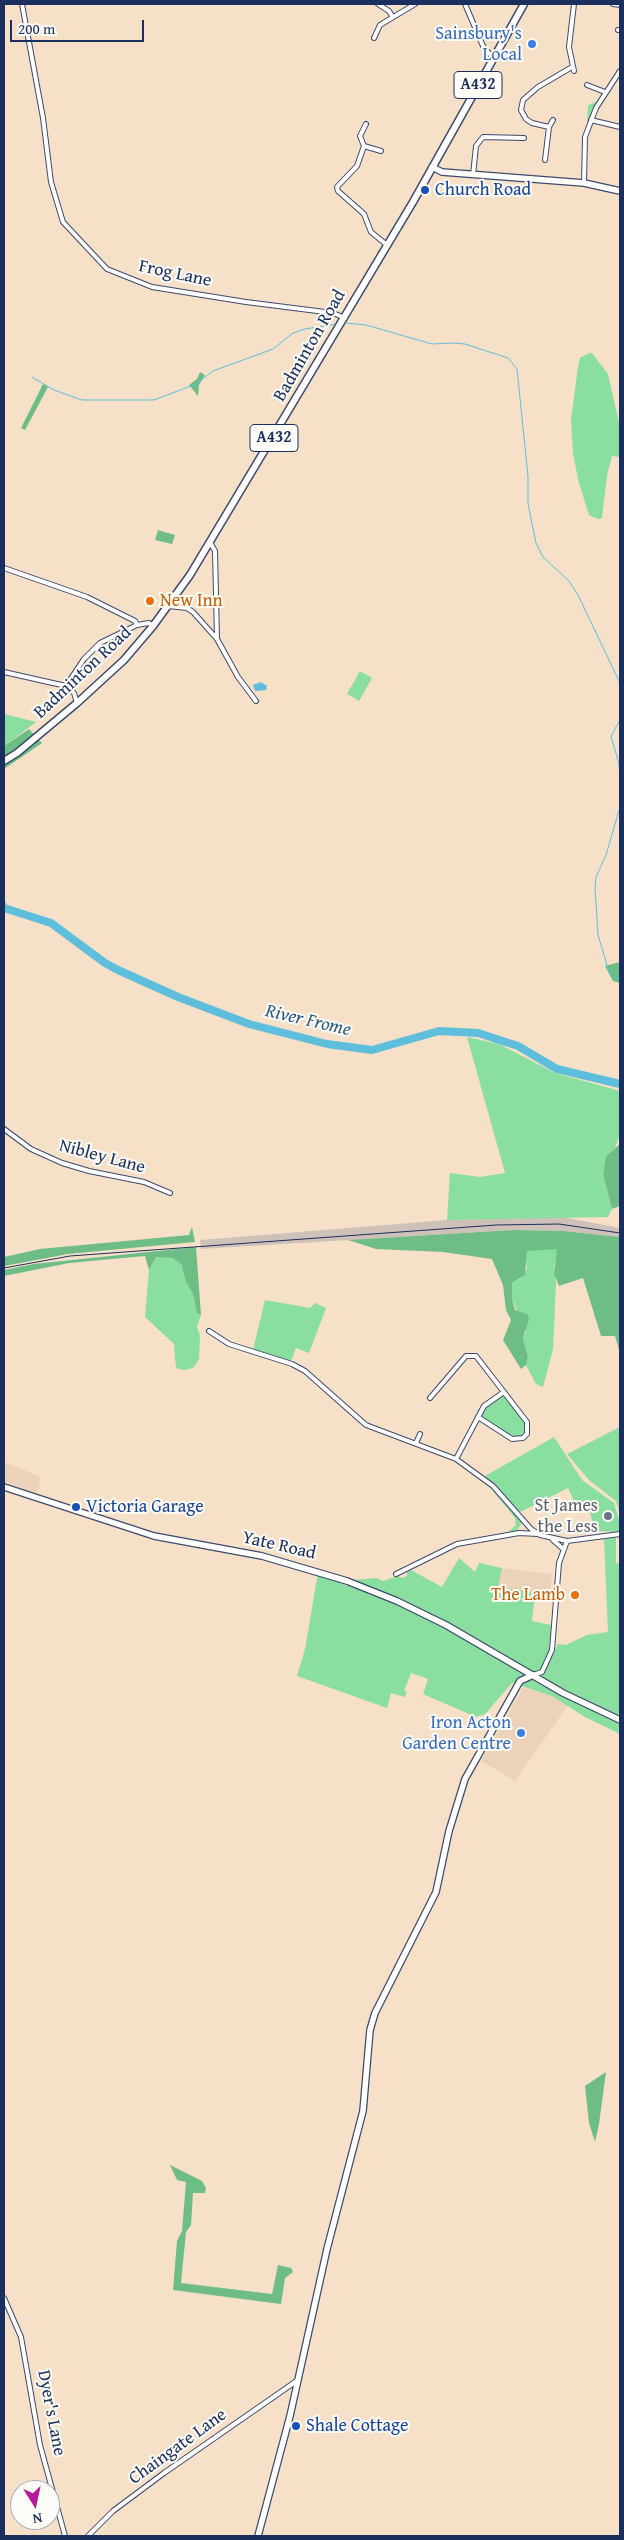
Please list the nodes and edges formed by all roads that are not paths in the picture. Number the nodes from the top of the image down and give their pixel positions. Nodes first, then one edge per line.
1 (22, 4) edge
2 (378, 4) edge
3 (415, 4) edge
4 (466, 4) edge
5 (524, 4) edge
6 (574, 4) edge
7 (613, 4) edge
8 (620, 4) edge
9 (392, 16) junction
10 (377, 20) dead end
11 (380, 25) junction
12 (374, 38) dead end
13 (493, 58) junction
14 (620, 71) edge
15 (587, 85) dead end
16 (606, 92) junction
17 (553, 120) dead end
18 (591, 120) junction
19 (366, 124) dead end
20 (549, 127) junction
21 (620, 127) edge
22 (524, 138) dead end
23 (513, 139) junction
24 (512, 145) dead end
25 (364, 146) junction
26 (381, 151) dead end
27 (545, 160) dead end
28 (432, 167) junction
29 (473, 175) junction
30 (584, 183) junction
31 (620, 191) edge
32 (387, 245) junction
33 (344, 318) junction
34 (211, 544) junction
35 (4, 568) edge
36 (168, 606) junction
37 (137, 625) junction
38 (152, 626) junction
39 (217, 639) junction
40 (4, 672) edge
41 (66, 686) junction
42 (256, 701) dead end
43 (77, 703) junction
44 (4, 760) edge
45 (4, 1129) edge
46 (170, 1193) dead end
47 (209, 1331) dead end
48 (504, 1392) junction
49 (431, 1395) dead end
50 (478, 1417) junction
51 (420, 1434) dead end
52 (416, 1443) junction
53 (456, 1459) junction
54 (4, 1486) edge
55 (526, 1523) junction
56 (519, 1533) junction
57 (540, 1534) junction
58 (620, 1534) edge
59 (552, 1539) junction
60 (566, 1541) junction
61 (562, 1548) junction
62 (396, 1574) dead end
63 (533, 1675) junction
64 (620, 1720) edge
65 (4, 2298) edge
66 (293, 2387) junction
67 (65, 2536) edge
68 (88, 2536) edge
69 (258, 2536) edge

1 - 33 street, Frog Lane
2 - 9 street
3 - 9 street
4 - 13 street
5 - 13 main road, Badminton Road / A432
6 - 20 street
7 - 8 street
9 - 11 street
10 - 11 street
11 - 12 street
13 - 28 main road, Badminton Road / A432
14 - 16 street
15 - 16 street
16 - 18 street
17 - 20 street
18 - 21 street
18 - 30 street
19 - 25 street
20 - 27 street
22 - 23 street
23 - 24 street
23 - 29 street
25 - 26 street
25 - 32 street
28 - 29 main road
28 - 32 main road, Badminton Road / A432
29 - 30 main road
30 - 31 main road
32 - 33 main road, Badminton Road / A432
33 - 34 main road, Badminton Road / A432
34 - 36 main road, Badminton Road / A432
34 - 39 street
35 - 37 street
36 - 38 main road, Badminton Road / A432
36 - 39 street
37 - 38 street
37 - 41 street
38 - 43 main road, Badminton Road / A432
39 - 42 street
40 - 41 street
41 - 43 street
43 - 44 main road, Badminton Road / A432
45 - 46 street, Nibley Lane
47 - 52 street
48 - 49 street
48 - 50 street
48 - 50 street
50 - 53 street
51 - 52 street
52 - 53 street
53 - 55 street
54 - 63 main road, Yate Road
55 - 56 street
55 - 57 street
56 - 57 street
56 - 62 street
57 - 59 street
58 - 60 street
59 - 60 street
59 - 61 street
60 - 61 street
61 - 63 street
63 - 64 main road, Yate Road
63 - 66 main road
65 - 67 street, Dyer's Lane
66 - 68 street, Chaingate Lane
66 - 69 main road

